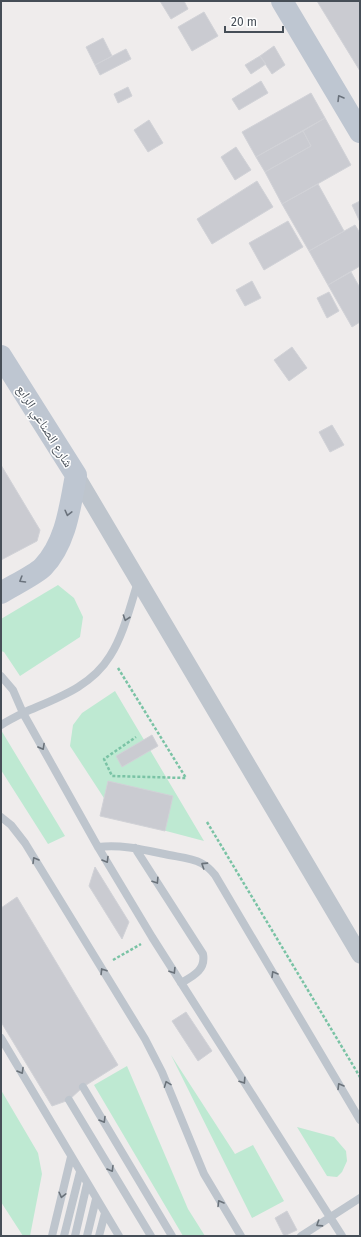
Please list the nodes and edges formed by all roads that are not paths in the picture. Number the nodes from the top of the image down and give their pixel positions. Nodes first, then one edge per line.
1 (282, 1) edge
2 (360, 132) edge
3 (1, 356) edge
4 (76, 475) junction
5 (138, 581) junction
6 (1, 593) edge
7 (1, 676) edge
8 (23, 712) junction
9 (1, 725) edge
10 (1, 817) edge
11 (98, 847) junction
12 (135, 848) junction
13 (360, 955) edge
14 (181, 984) junction
15 (1, 1038) edge
16 (84, 1087) dead end
17 (69, 1100) dead end
18 (360, 1120) edge
19 (71, 1157) junction
20 (80, 1172) junction
21 (87, 1184) junction
22 (360, 1198) edge
23 (96, 1199) junction
24 (105, 1213) junction
25 (331, 1217) junction
26 (113, 1227) junction
27 (52, 1236) edge
28 (64, 1236) edge
29 (75, 1236) edge
30 (87, 1236) edge
31 (99, 1236) edge
32 (111, 1236) edge
33 (119, 1236) edge
34 (151, 1236) edge
35 (172, 1236) edge
36 (241, 1236) edge
37 (301, 1236) edge
38 (342, 1236) edge

2 -> 1 main road
3 - 4 main road, شارع الصناعي الرابع
4 - 5 street
4 -> 6 main road
5 -> 8 lane
5 - 13 street
7 - 8 lane
8 - 9 lane
8 -> 11 lane
36 -> 10 lane
11 - 12 lane
11 -> 14 lane
12 -> 14 lane
18 -> 12 lane
14 -> 25 lane
15 -> 19 lane
16 -> 35 lane
17 -> 34 lane
19 - 20 lane
19 -> 27 lane
20 - 21 lane
20 - 28 lane
21 - 23 lane
21 - 29 lane
22 - 25 lane
23 - 24 lane
23 - 30 lane
24 - 26 lane
24 - 31 lane
25 -> 37 lane
25 - 38 lane
26 - 32 lane
26 - 33 lane

